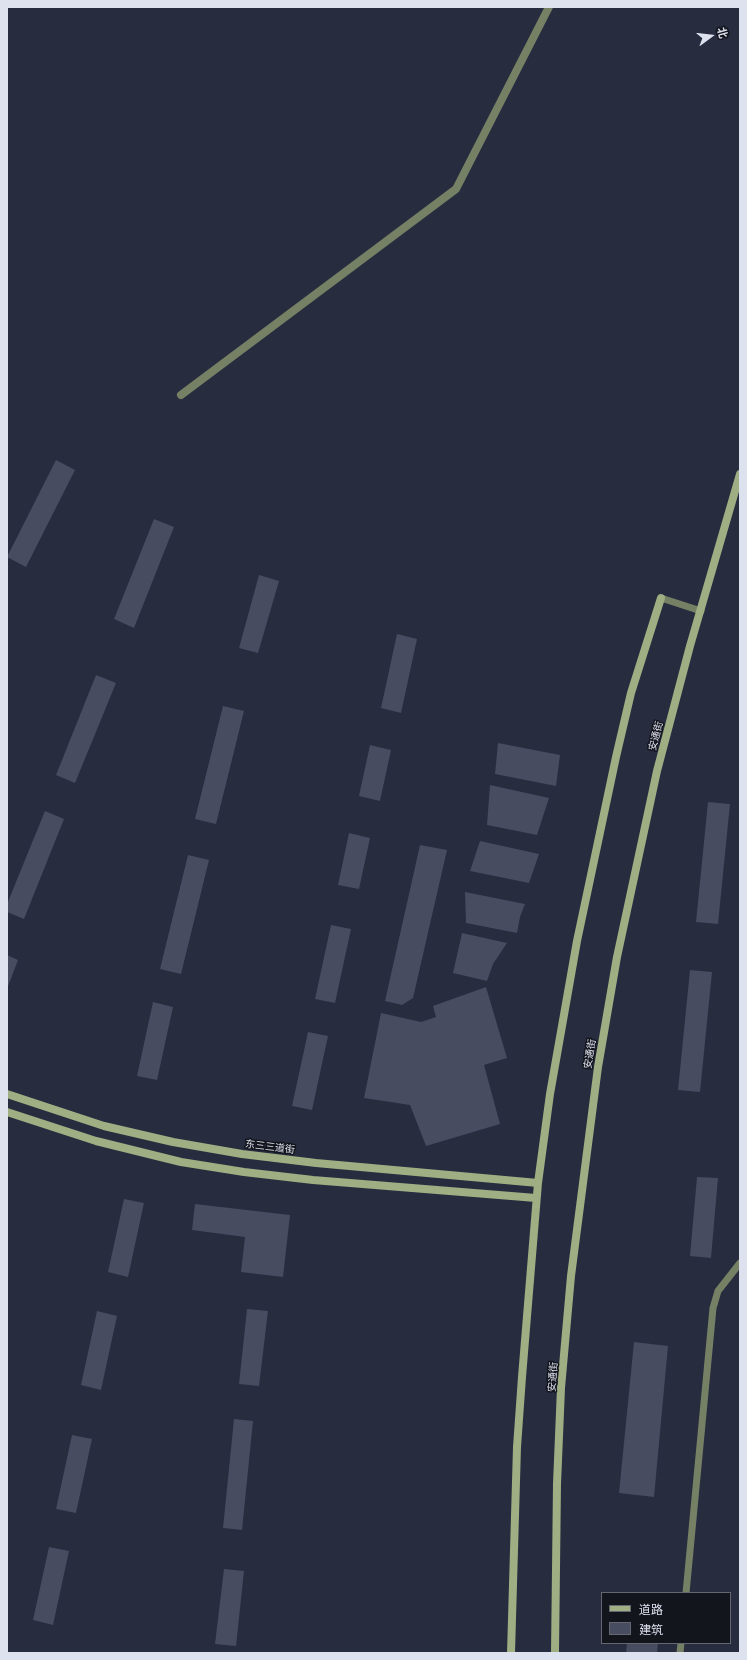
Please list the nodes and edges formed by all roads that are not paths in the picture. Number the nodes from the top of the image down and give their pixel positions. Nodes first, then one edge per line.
1 (549, 7) edge
2 (181, 396) dead end
3 (740, 474) edge
4 (661, 598) joint
5 (700, 611) junction
6 (7, 1094) edge
7 (7, 1112) edge
8 (538, 1183) junction
9 (536, 1198) junction
10 (740, 1263) edge
11 (686, 1592) edge
12 (511, 1653) edge
13 (555, 1653) edge

1 - 2 street
3 - 5 main road, 安通街
4 - 5 lane
4 - 8 main road
5 - 13 main road, 安通街
6 - 8 main road, 东三三道街
7 - 9 main road
8 - 9 main road
9 - 12 main road
10 - 11 lane

